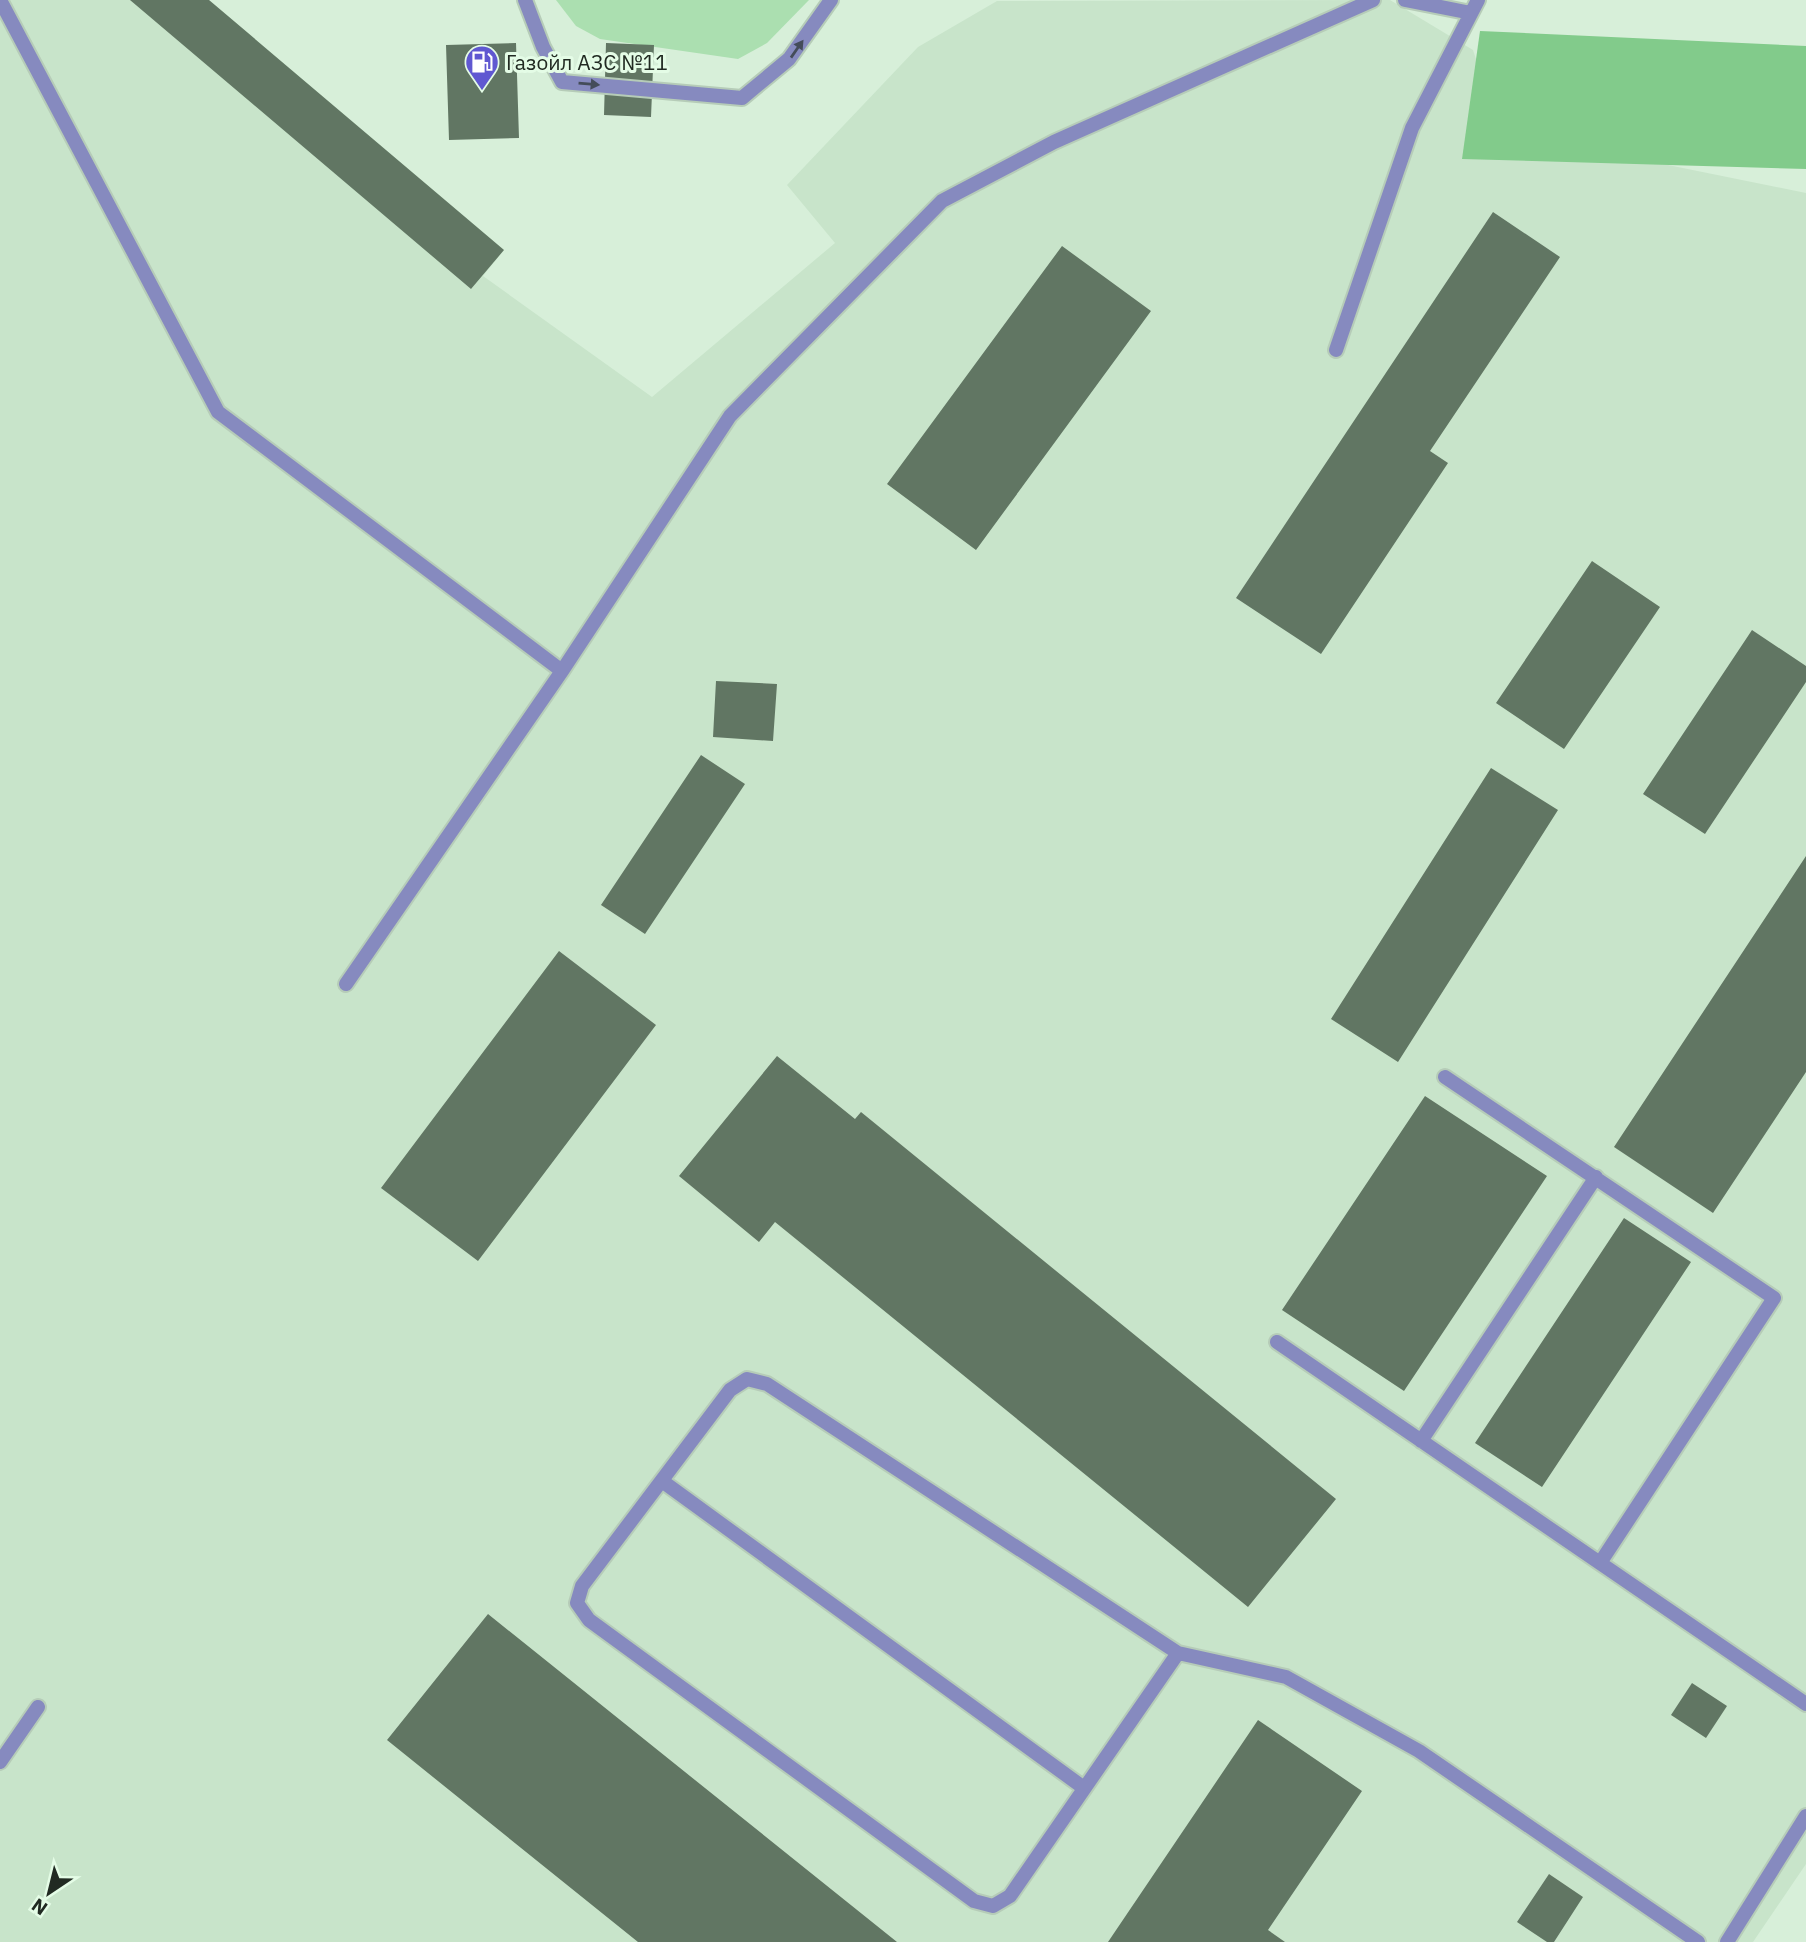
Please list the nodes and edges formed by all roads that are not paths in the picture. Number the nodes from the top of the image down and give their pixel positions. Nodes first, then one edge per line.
1 (0, 0) edge
2 (525, 0) edge
3 (831, 0) edge
4 (1373, 0) edge
5 (1405, 0) edge
6 (1474, 6) edge
7 (1336, 350) dead end
8 (562, 671) junction
9 (346, 984) dead end
10 (1445, 1077) dead end
11 (1596, 1177) junction
12 (1277, 1342) dead end
13 (1421, 1441) junction
14 (662, 1481) junction
15 (1600, 1563) junction
16 (1178, 1653) junction
17 (1806, 1704) edge
18 (38, 1707) dead end
19 (0, 1762) edge
20 (1084, 1788) junction
21 (1806, 1816) edge
22 (1698, 1942) edge
23 (1727, 1942) edge

1 - 8 lane
2 -> 3 lane
4 - 8 lane
5 - 6 lane
6 - 7 lane
8 - 9 lane
10 - 11 lane
11 - 13 lane
11 - 15 lane
12 - 13 lane
13 - 15 lane
14 - 16 lane
14 - 20 lane
14 - 20 lane
15 - 17 lane
16 - 20 lane
16 - 22 lane
18 - 19 lane
21 - 23 lane

